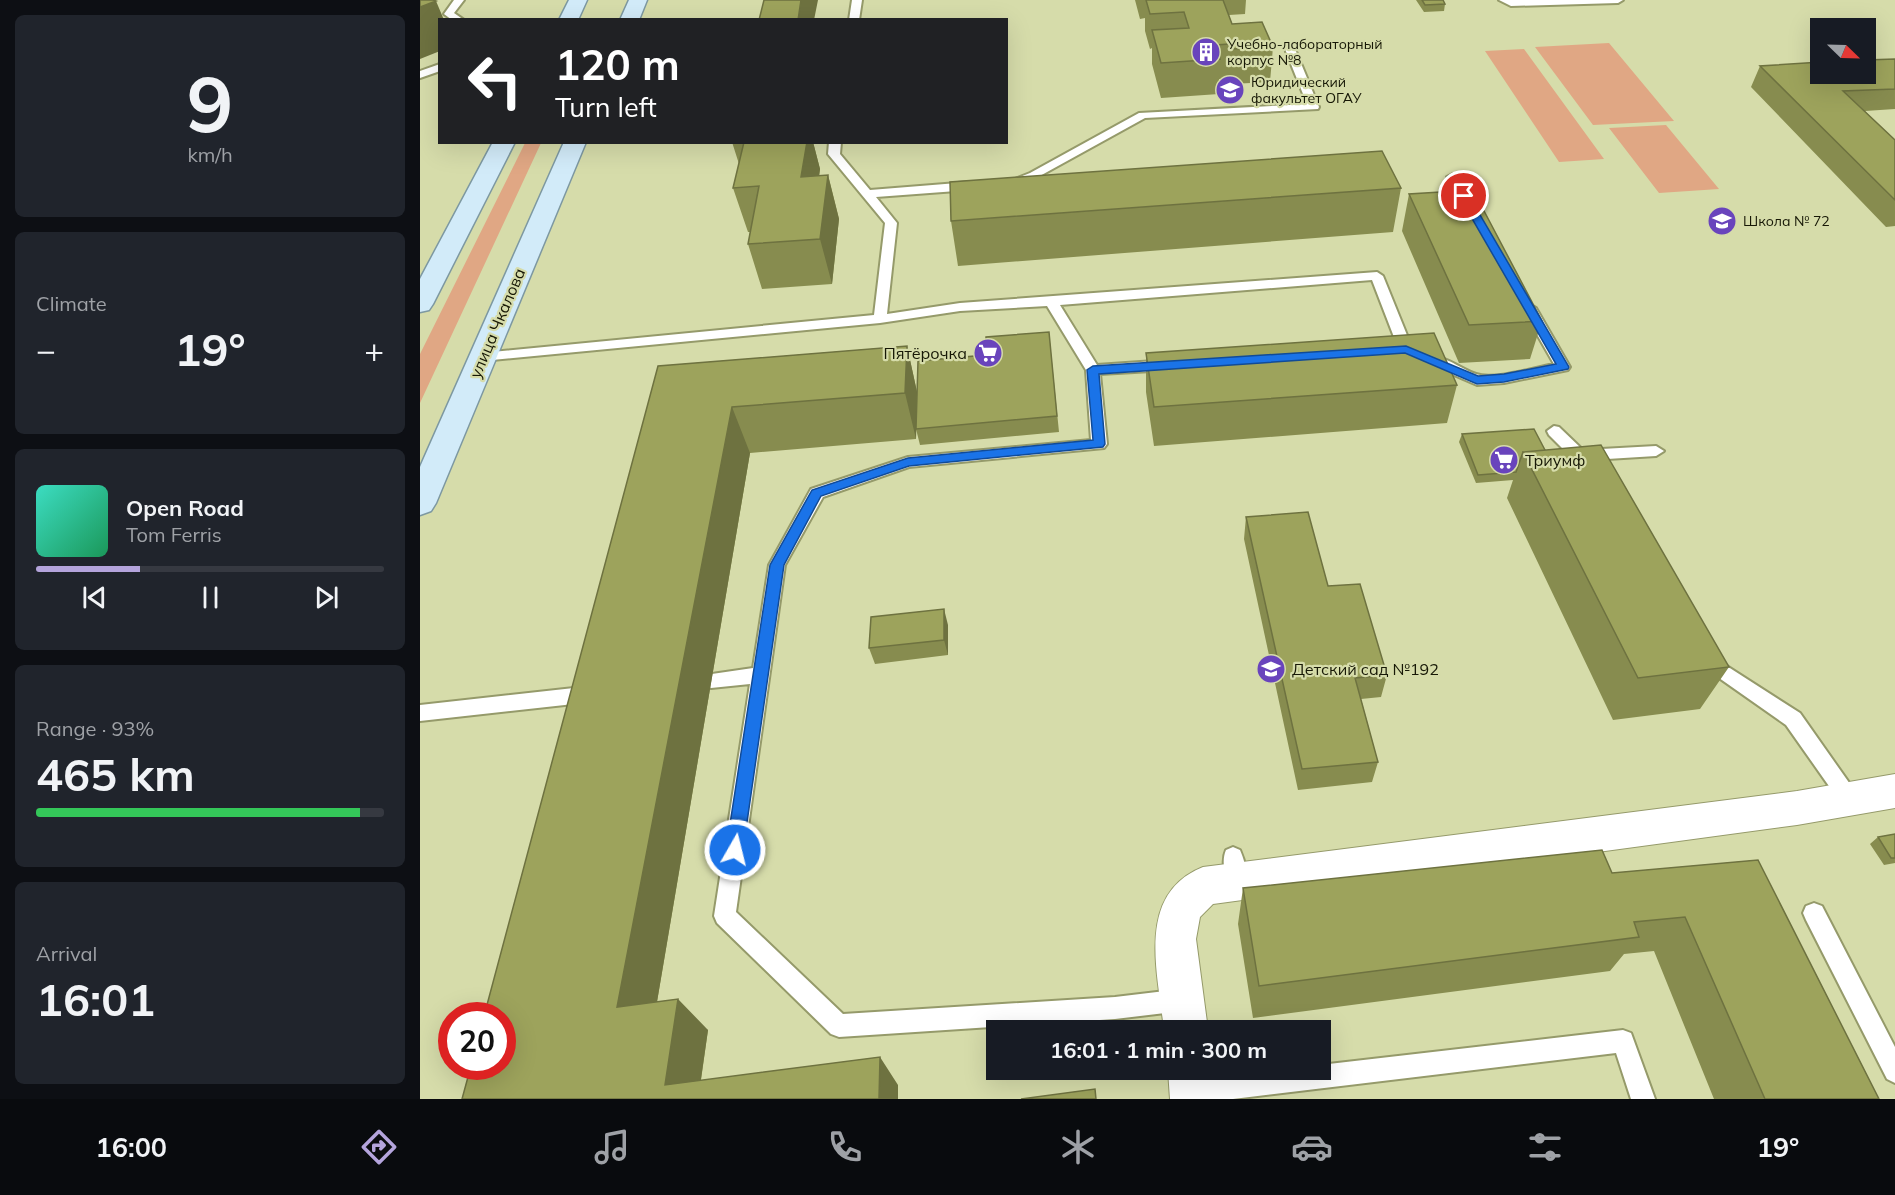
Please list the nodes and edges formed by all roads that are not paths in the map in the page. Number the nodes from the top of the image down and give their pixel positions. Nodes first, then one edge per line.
1 (459, 0) edge
2 (578, 0) edge
3 (638, 0) edge
4 (857, 0) edge
5 (1504, 0) edge
6 (1618, 0) edge
7 (456, 18) edge
8 (569, 18) edge
9 (630, 18) edge
10 (854, 18) edge
11 (1290, 49) dead end
12 (438, 68) edge
13 (420, 75) edge
14 (503, 144) edge
15 (574, 144) edge
16 (836, 144) edge
17 (1453, 177) dead end
18 (866, 194) junction
19 (1476, 217) edge
20 (1523, 297) edge
21 (1051, 302) junction
22 (420, 304) edge
23 (880, 319) junction
24 (482, 357) junction
25 (1186, 364) edge
26 (1093, 370) junction
27 (1554, 431) dead end
28 (1656, 451) dead end
29 (1578, 455) junction
30 (1600, 478) edge
31 (420, 503) edge
32 (1697, 653) edge
33 (760, 675) junction
34 (711, 680) dead end
35 (611, 692) edge
36 (420, 713) edge
37 (1895, 791) edge
38 (1850, 800) junction
39 (1814, 913) dead end
40 (1184, 1015) edge
41 (1895, 1071) edge
42 (1192, 1087) edge
43 (1643, 1099) edge

1 - 7 lane
2 - 8 main road
3 - 9 main road
4 - 10 lane
5 - 6 lane
11 - 18 lane
12 - 13 lane
14 - 22 main road
15 - 24 main road, улица Чкалова
16 - 18 lane
17 - 19 lane
18 - 23 lane
20 - 21 lane
21 - 23 lane
21 - 26 lane
23 - 24 lane
24 - 31 main road, улица Чкалова
25 - 26 lane
26 - 33 lane
27 - 29 lane
28 - 29 lane
29 - 30 lane
32 - 38 lane
33 - 34 lane
33 - 40 lane
35 - 36 lane
37 - 38 street
38 - 40 street
39 - 41 lane
42 - 43 lane

